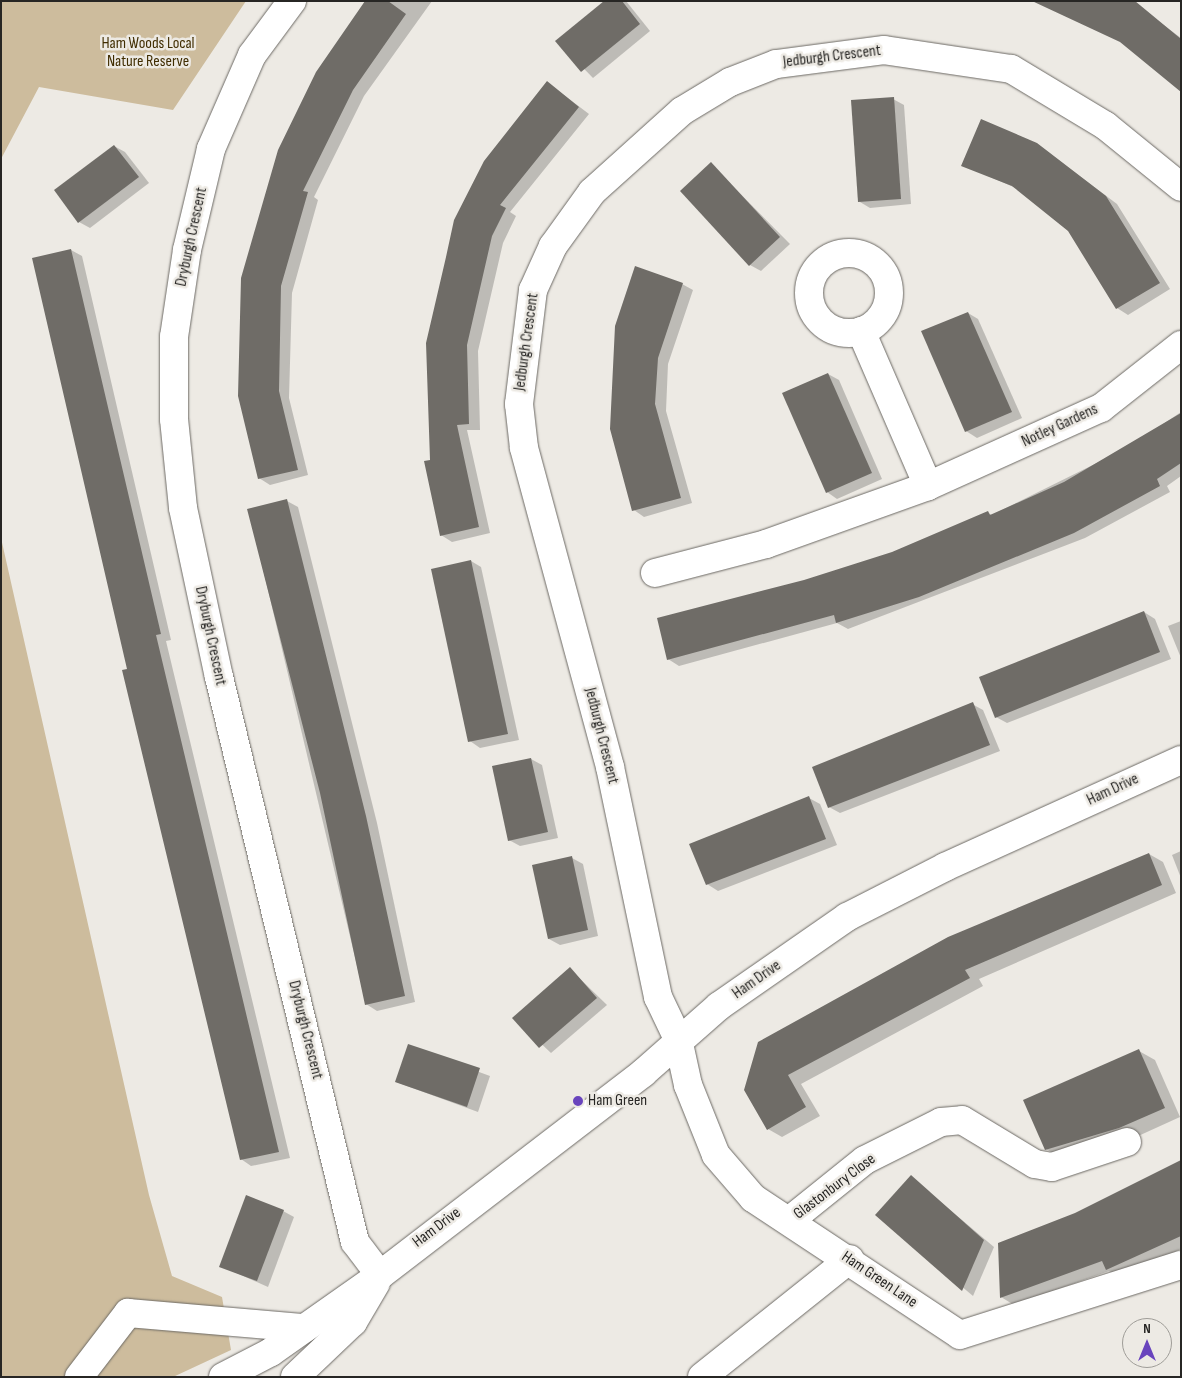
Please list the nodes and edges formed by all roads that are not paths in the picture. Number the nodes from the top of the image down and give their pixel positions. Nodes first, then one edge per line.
1 (292, 1) edge
2 (1181, 187) edge
3 (861, 331) dead end
4 (1181, 346) edge
5 (928, 486) junction
6 (655, 573) dead end
7 (1181, 760) edge
8 (678, 1039) junction
9 (1127, 1142) dead end
10 (789, 1221) junction
11 (850, 1260) junction
12 (1181, 1265) edge
13 (380, 1275) junction
14 (304, 1328) junction
15 (79, 1377) edge
16 (223, 1377) edge
17 (294, 1377) edge
18 (702, 1377) edge

1 - 13 street, Dryburgh Crescent
2 - 8 street, Jedburgh Crescent
3 - 5 street
4 - 5 street, Notley Gardens
5 - 6 street, Notley Gardens
7 - 8 street, Ham Drive
8 - 10 street, Ham Green Lane
8 - 13 street, Ham Drive
9 - 10 street, Glastonbury Close
10 - 11 street, Ham Green Lane
11 - 12 street, Ham Green Lane
11 - 18 street
13 - 14 street, Ham Drive
13 - 17 street, Ham Drive
14 - 15 street
14 - 16 street, Ham Drive

